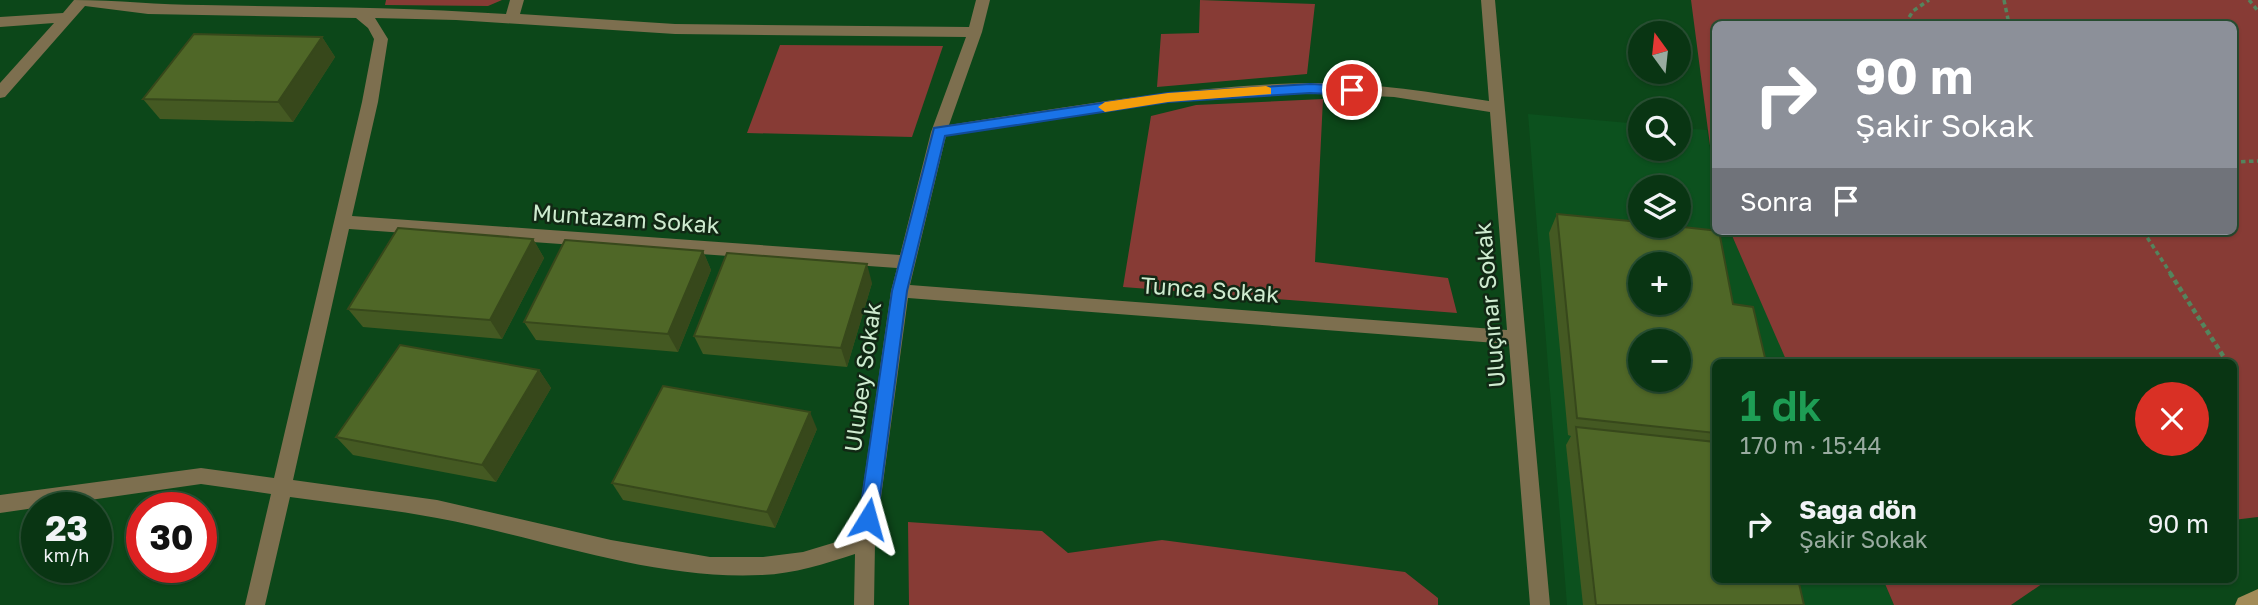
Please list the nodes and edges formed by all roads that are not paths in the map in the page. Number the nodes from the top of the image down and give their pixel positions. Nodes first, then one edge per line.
1 (82, 0) edge
2 (517, 0) edge
3 (983, 0) edge
4 (1488, 0) edge
5 (358, 12) junction
6 (68, 17) junction
7 (512, 18) junction
8 (0, 22) edge
9 (975, 32) junction
10 (0, 93) edge
11 (1497, 108) junction
12 (939, 132) junction
13 (342, 222) junction
14 (906, 262) junction
15 (900, 291) junction
16 (1518, 338) junction
17 (281, 487) junction
18 (0, 505) edge
19 (865, 542) junction
20 (2258, 599) edge
21 (255, 605) edge
22 (864, 605) edge
23 (1540, 605) edge
24 (2245, 605) edge

1 - 5 street
1 - 6 street
2 - 7 street
3 - 9 street, Ulubey Sokak
4 - 11 street, Uluçınar Sokak
5 - 7 street
5 - 13 street
6 - 8 street
6 - 10 street
7 - 9 street
9 - 12 street, Ulubey Sokak
11 - 12 street
11 - 16 street, Uluçınar Sokak
12 - 14 street, Ulubey Sokak
13 - 14 street, Muntazam Sokak
13 - 17 street
14 - 15 street, Ulubey Sokak
15 - 16 street, Tunca Sokak
15 - 19 street, Ulubey Sokak
16 - 23 street, Uluçınar Sokak
17 - 18 street
17 - 19 street
17 - 21 street
19 - 22 street, Ulubey Sokak
20 - 24 street

